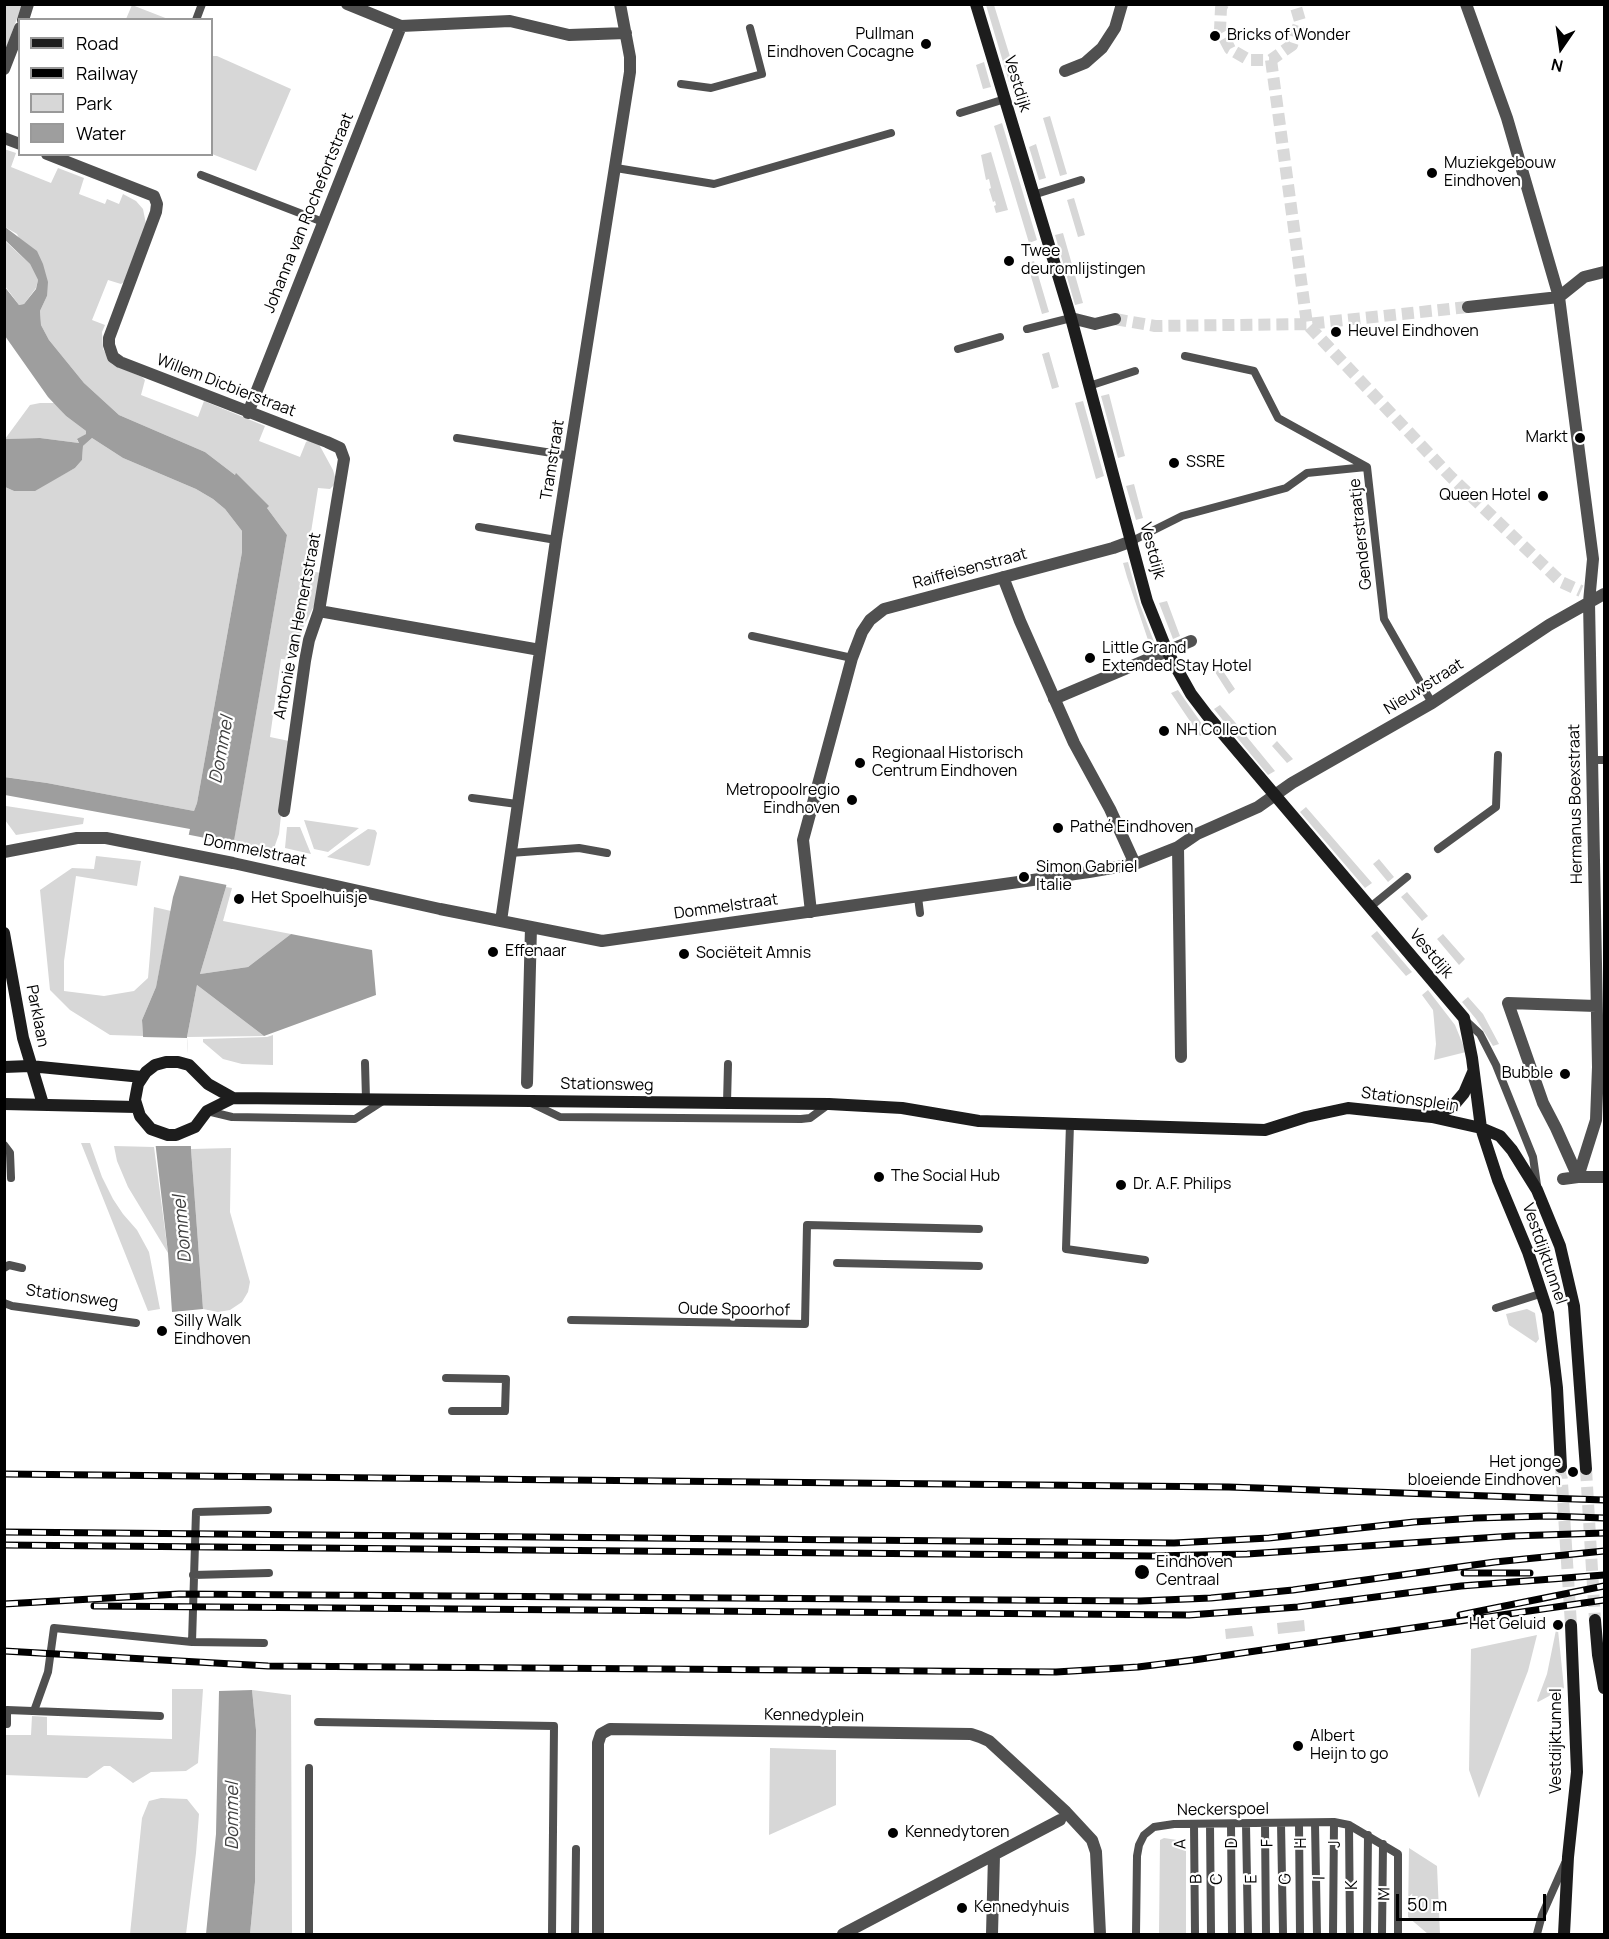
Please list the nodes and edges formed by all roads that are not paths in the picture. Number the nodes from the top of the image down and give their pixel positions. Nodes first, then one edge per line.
1 (347, 4) edge
2 (621, 4) edge
3 (976, 4) edge
4 (1122, 4) edge
5 (1466, 4) edge
6 (401, 26) junction
7 (750, 28) dead end
8 (18, 33) edge
9 (626, 33) junction
10 (4, 69) edge
11 (1065, 71) dead end
12 (681, 84) dead end
13 (1005, 99) junction
14 (960, 113) dead end
15 (891, 133) dead end
16 (52, 156) edge
17 (616, 168) junction
18 (201, 175) dead end
19 (1081, 180) dead end
20 (1033, 195) junction
21 (323, 222) junction
22 (1605, 272) edge
23 (1559, 297) junction
24 (1468, 307) tunnel mouth
25 (1071, 318) junction
26 (1115, 319) tunnel mouth
27 (1027, 330) dead end
28 (1000, 337) dead end
29 (958, 349) dead end
30 (1185, 356) dead end
31 (1135, 370) dead end
32 (1089, 386) junction
33 (248, 413) junction
34 (457, 438) dead end
35 (340, 448) joint
36 (571, 456) junction
37 (1367, 467) junction
38 (479, 527) dead end
39 (556, 540) junction
40 (1132, 541) junction
41 (1003, 577) junction
42 (1581, 591) tunnel mouth
43 (1605, 594) edge
44 (1589, 602) junction
45 (319, 611) junction
46 (752, 636) dead end
47 (1191, 641) dead end
48 (540, 650) junction
49 (1167, 651) junction
50 (852, 658) junction
51 (1054, 699) junction
52 (1432, 703) junction
53 (1498, 755) dead end
54 (1598, 760) edge
55 (1275, 796) junction
56 (472, 798) dead end
57 (517, 804) junction
58 (284, 811) dead end
59 (1178, 847) junction
60 (1438, 849) dead end
61 (4, 852) edge
62 (510, 852) junction
63 (607, 853) dead end
64 (1136, 864) junction
65 (1407, 877) dead end
66 (918, 897) junction
67 (1369, 908) junction
68 (811, 912) junction
69 (920, 913) dead end
70 (501, 921) junction
71 (531, 927) junction
72 (4, 933) edge
73 (1596, 1006) junction
74 (1464, 1018) junction
75 (1181, 1057) dead end
76 (365, 1064) dead end
77 (728, 1064) dead end
78 (30, 1066) junction
79 (4, 1067) edge
80 (1474, 1071) junction
81 (144, 1075) junction
82 (527, 1083) dead end
83 (233, 1098) junction
84 (366, 1099) junction
85 (386, 1099) junction
86 (527, 1101) junction
87 (727, 1103) junction
88 (4, 1104) edge
89 (43, 1104) junction
90 (829, 1104) junction
91 (136, 1107) junction
92 (207, 1112) junction
93 (1432, 1117) junction
94 (979, 1121) joint
95 (1070, 1124) junction
96 (1481, 1128) junction
97 (4, 1145) edge
98 (1578, 1177) junction
99 (1605, 1177) edge
100 (11, 1178) dead end
101 (1563, 1179) dead end
102 (1537, 1190) junction
103 (979, 1229) dead end
104 (1145, 1260) dead end
105 (837, 1263) dead end
106 (979, 1266) dead end
107 (4, 1268) edge
108 (22, 1268) dead end
109 (1543, 1293) junction
110 (4, 1303) edge
111 (1496, 1308) dead end
112 (571, 1320) dead end
113 (136, 1323) dead end
114 (446, 1378) dead end
115 (452, 1411) dead end
116 (1561, 1467) tunnel mouth
117 (1586, 1470) tunnel mouth
118 (268, 1510) dead end
119 (269, 1573) dead end
120 (194, 1575) junction
121 (1596, 1620) tunnel mouth
122 (1571, 1625) tunnel mouth
123 (192, 1642) junction
124 (264, 1643) dead end
125 (1605, 1688) edge
126 (34, 1711) junction
127 (160, 1716) dead end
128 (318, 1722) dead end
129 (4, 1724) edge
130 (309, 1768) dead end
131 (1060, 1820) dead end
132 (1334, 1822) junction
133 (1281, 1823) junction
134 (1299, 1823) junction
135 (1315, 1823) junction
136 (1194, 1824) junction
137 (1210, 1824) junction
138 (1231, 1824) junction
139 (1246, 1824) junction
140 (1265, 1824) junction
141 (1349, 1825) junction
142 (1368, 1835) junction
143 (1383, 1844) junction
144 (576, 1849) dead end
145 (1398, 1854) joint
146 (994, 1855) junction
147 (1568, 1857) junction
148 (309, 1935) edge
149 (552, 1935) edge
150 (575, 1935) edge
151 (598, 1935) edge
152 (843, 1935) edge
153 (992, 1935) edge
154 (1100, 1935) edge
155 (1136, 1935) edge
156 (1195, 1935) edge
157 (1211, 1935) edge
158 (1232, 1935) edge
159 (1248, 1935) edge
160 (1266, 1935) edge
161 (1283, 1935) edge
162 (1300, 1935) edge
163 (1317, 1935) edge
164 (1333, 1935) edge
165 (1350, 1935) edge
166 (1367, 1935) edge
167 (1382, 1935) edge
168 (1398, 1935) edge
169 (1537, 1935) edge
170 (1564, 1935) edge

1 - 6 street
2 - 9 street, Tramstraat
3 - 13 street, Vestdijk
4 - 11 street
5 - 23 street
6 - 9 street
6 - 21 street, Johanna van Rochefortstraat
7 - 12 lane
8 - 10 street
9 - 17 street, Tramstraat
13 - 14 lane
13 - 20 street, Vestdijk
15 - 17 lane
16 - 33 street, Willem Dicbierstraat
17 - 36 street, Tramstraat
18 - 21 lane
19 - 20 lane
20 - 25 street, Vestdijk
21 - 33 street, Johanna van Rochefortstraat
22 - 23 street
23 - 24 street
23 - 44 street
25 - 26 street
25 - 27 lane
25 - 32 street, Vestdijk
28 - 29 lane
30 - 37 lane, Genderstraatje
31 - 32 lane
32 - 40 street, Vestdijk
33 - 35 street, Willem Dicbierstraat
34 - 36 lane
35 - 45 street, Antonie van Hemertstraat
36 - 39 street, Tramstraat
37 - 40 lane, Raiffeisenstraat
37 - 52 lane, Genderstraatje
38 - 39 lane
39 - 48 street, Tramstraat
40 - 41 street, Raiffeisenstraat
40 - 49 street, Vestdijk
41 - 50 street, Raiffeisenstraat
41 - 51 street
42 - 44 street
43 - 44 street, Nieuwstraat
44 - 52 street, Nieuwstraat
44 - 54 street, Hermanus Boexstraat
45 - 48 street
45 - 58 street, Antonie van Hemertstraat
46 - 50 lane
47 - 49 street
48 - 57 street, Tramstraat
49 - 51 street
49 - 55 street, Vestdijk
50 - 68 street, Raiffeisenstraat
51 - 64 street
52 - 55 street, Nieuwstraat
53 - 60 lane
54 - 73 street, Hermanus Boexstraat
55 - 59 street, Dommelstraat
55 - 67 street, Vestdijk
56 - 57 lane
57 - 62 street, Tramstraat
59 - 64 street, Dommelstraat
59 - 75 street
61 - 70 street, Dommelstraat
62 - 63 lane
62 - 70 street, Tramstraat
64 - 66 street, Dommelstraat
65 - 67 lane
66 - 68 street, Dommelstraat
66 - 69 lane
67 - 74 street, Vestdijk
68 - 71 street, Dommelstraat
70 - 71 street, Dommelstraat
71 - 82 street
72 - 78 street, Parklaan
73 - 98 street, Hermanus Boexstraat
73 - 98 street
74 - 80 street
74 - 102 lane, Vestdijk
76 - 84 lane
77 - 87 lane
78 - 79 street, Stationsweg
78 - 81 street, Stationsweg
78 - 89 street, Parklaan
80 - 93 street
80 - 96 street
81 - 83 street, Stationsweg
81 - 91 street
83 - 84 street, Stationsweg
83 - 92 street, Stationsweg
84 - 85 street, Stationsweg
85 - 86 street, Stationsweg
85 - 92 lane
86 - 87 street, Stationsweg
86 - 90 lane
87 - 90 street, Stationsweg
88 - 89 street
89 - 91 street
90 - 94 street, Stationsweg
91 - 92 street, Stationsweg
93 - 95 street, Stationsplein
93 - 96 street, Stationsplein
94 - 95 street, Stationsplein
95 - 104 lane
96 - 102 street, Stationsplein
96 - 109 street, Vestdijktunnel
97 - 100 lane
98 - 99 street
98 - 101 street
102 - 117 street, Vestdijktunnel
103 - 112 lane, Oude Spoorhof
105 - 106 lane
107 - 108 lane, Stationsweg
109 - 111 lane
109 - 116 street, Vestdijktunnel
110 - 113 lane, Stationsweg
114 - 115 lane
118 - 120 lane
119 - 120 lane
120 - 123 lane
121 - 125 street
122 - 147 street, Vestdijktunnel
123 - 124 lane
123 - 126 lane
126 - 127 lane
126 - 129 lane
128 - 149 lane
130 - 148 lane
131 - 146 street
132 - 135 lane, Neckerspoel
132 - 141 lane, Neckerspoel
132 - 164 lane, I
133 - 134 lane, Neckerspoel
133 - 140 lane, Neckerspoel
133 - 161 lane, F
134 - 135 lane, Neckerspoel
134 - 162 lane, G
135 - 163 lane, H
136 - 137 lane, Neckerspoel
136 - 155 lane, Neckerspoel
136 - 156 lane, A
137 - 138 lane, Neckerspoel
137 - 157 lane, B
138 - 139 lane, Neckerspoel
138 - 158 lane, C
139 - 140 lane, Neckerspoel
139 - 159 lane, D
140 - 160 lane, E
141 - 142 lane, Neckerspoel
141 - 165 lane, J
142 - 143 lane, Neckerspoel
142 - 166 lane, K
143 - 145 lane, Neckerspoel
143 - 167 lane
144 - 150 lane
145 - 168 lane, M
146 - 152 street
146 - 153 street
147 - 169 lane, Vestdijktunnel
147 - 170 street, Vestdijktunnel
151 - 154 street, Kennedyplein

